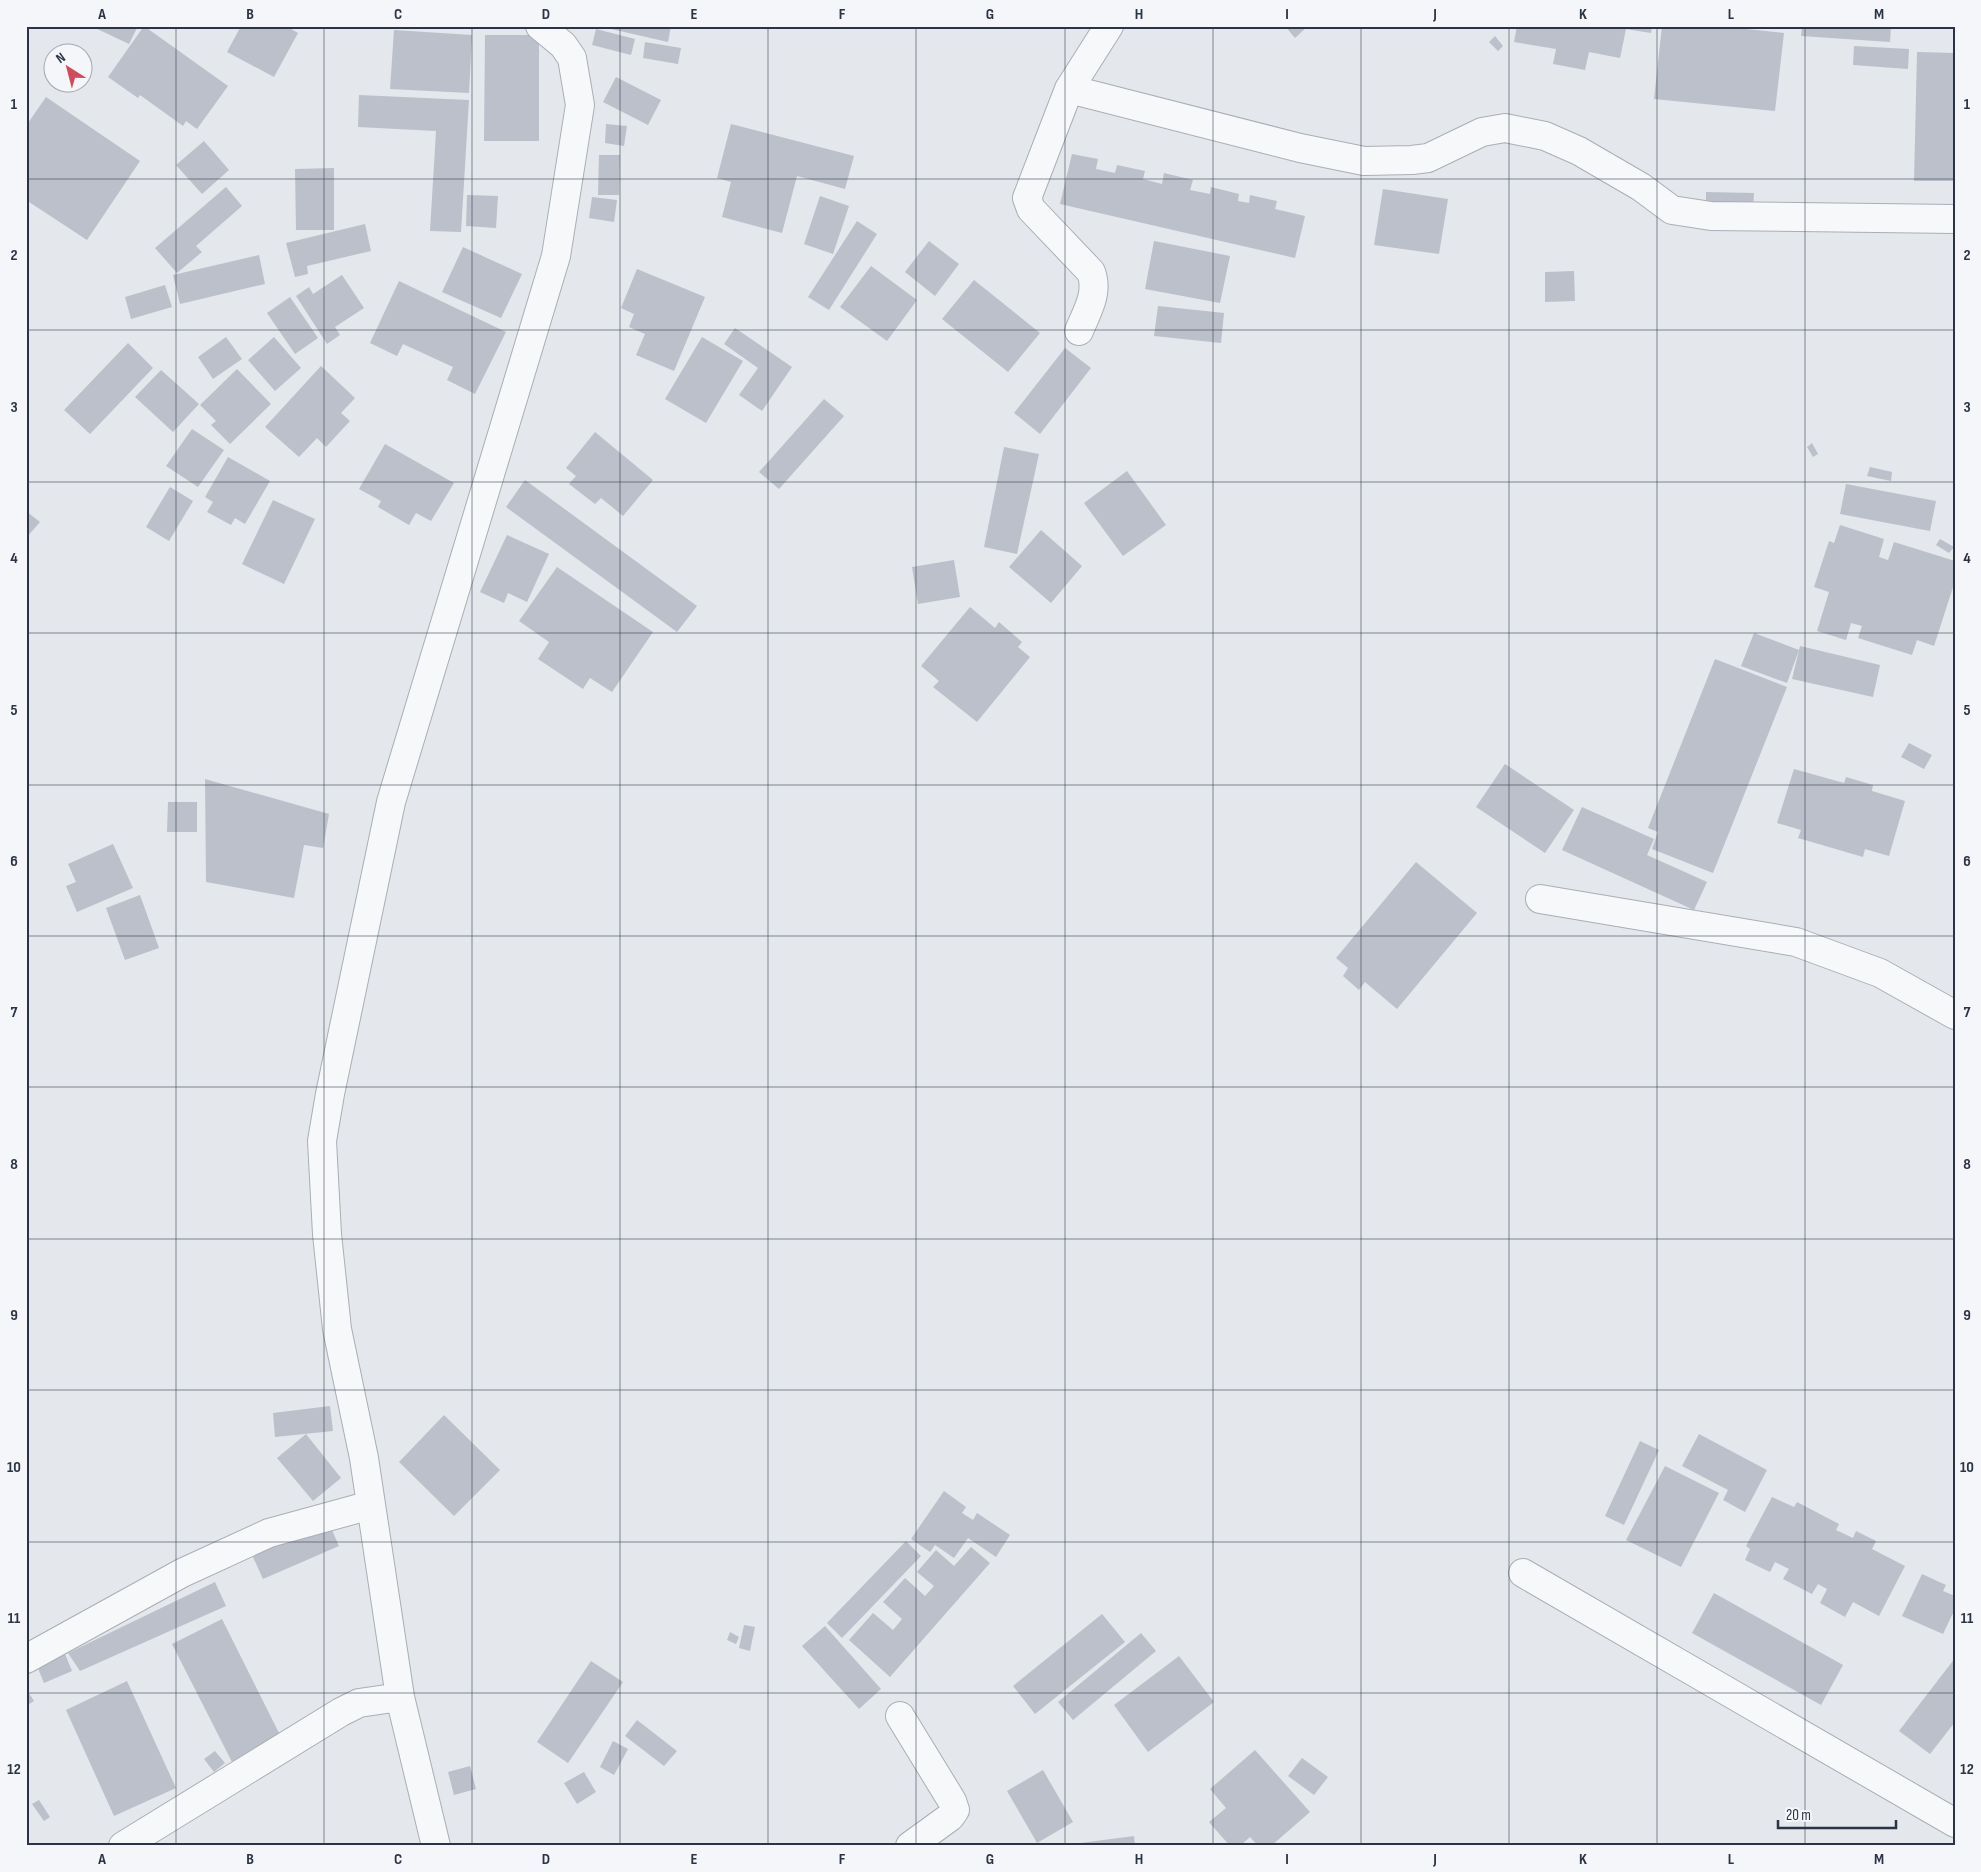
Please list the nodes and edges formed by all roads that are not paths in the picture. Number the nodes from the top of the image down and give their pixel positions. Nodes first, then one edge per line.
1 (540, 26) edge
2 (1109, 26) edge
3 (1069, 89) junction
4 (1955, 219) edge
5 (1079, 331) dead end
6 (1540, 899) dead end
7 (1955, 1015) edge
8 (371, 1505) junction
9 (1523, 1573) dead end
10 (26, 1659) edge
11 (400, 1697) junction
12 (900, 1716) dead end
13 (1955, 1823) edge
14 (123, 1846) edge
15 (436, 1846) edge
16 (910, 1846) edge

1 - 8 street
2 - 3 street
3 - 4 street
3 - 5 street
6 - 7 street
8 - 10 street
8 - 11 street
9 - 13 street
11 - 14 street
11 - 15 street
12 - 16 street

